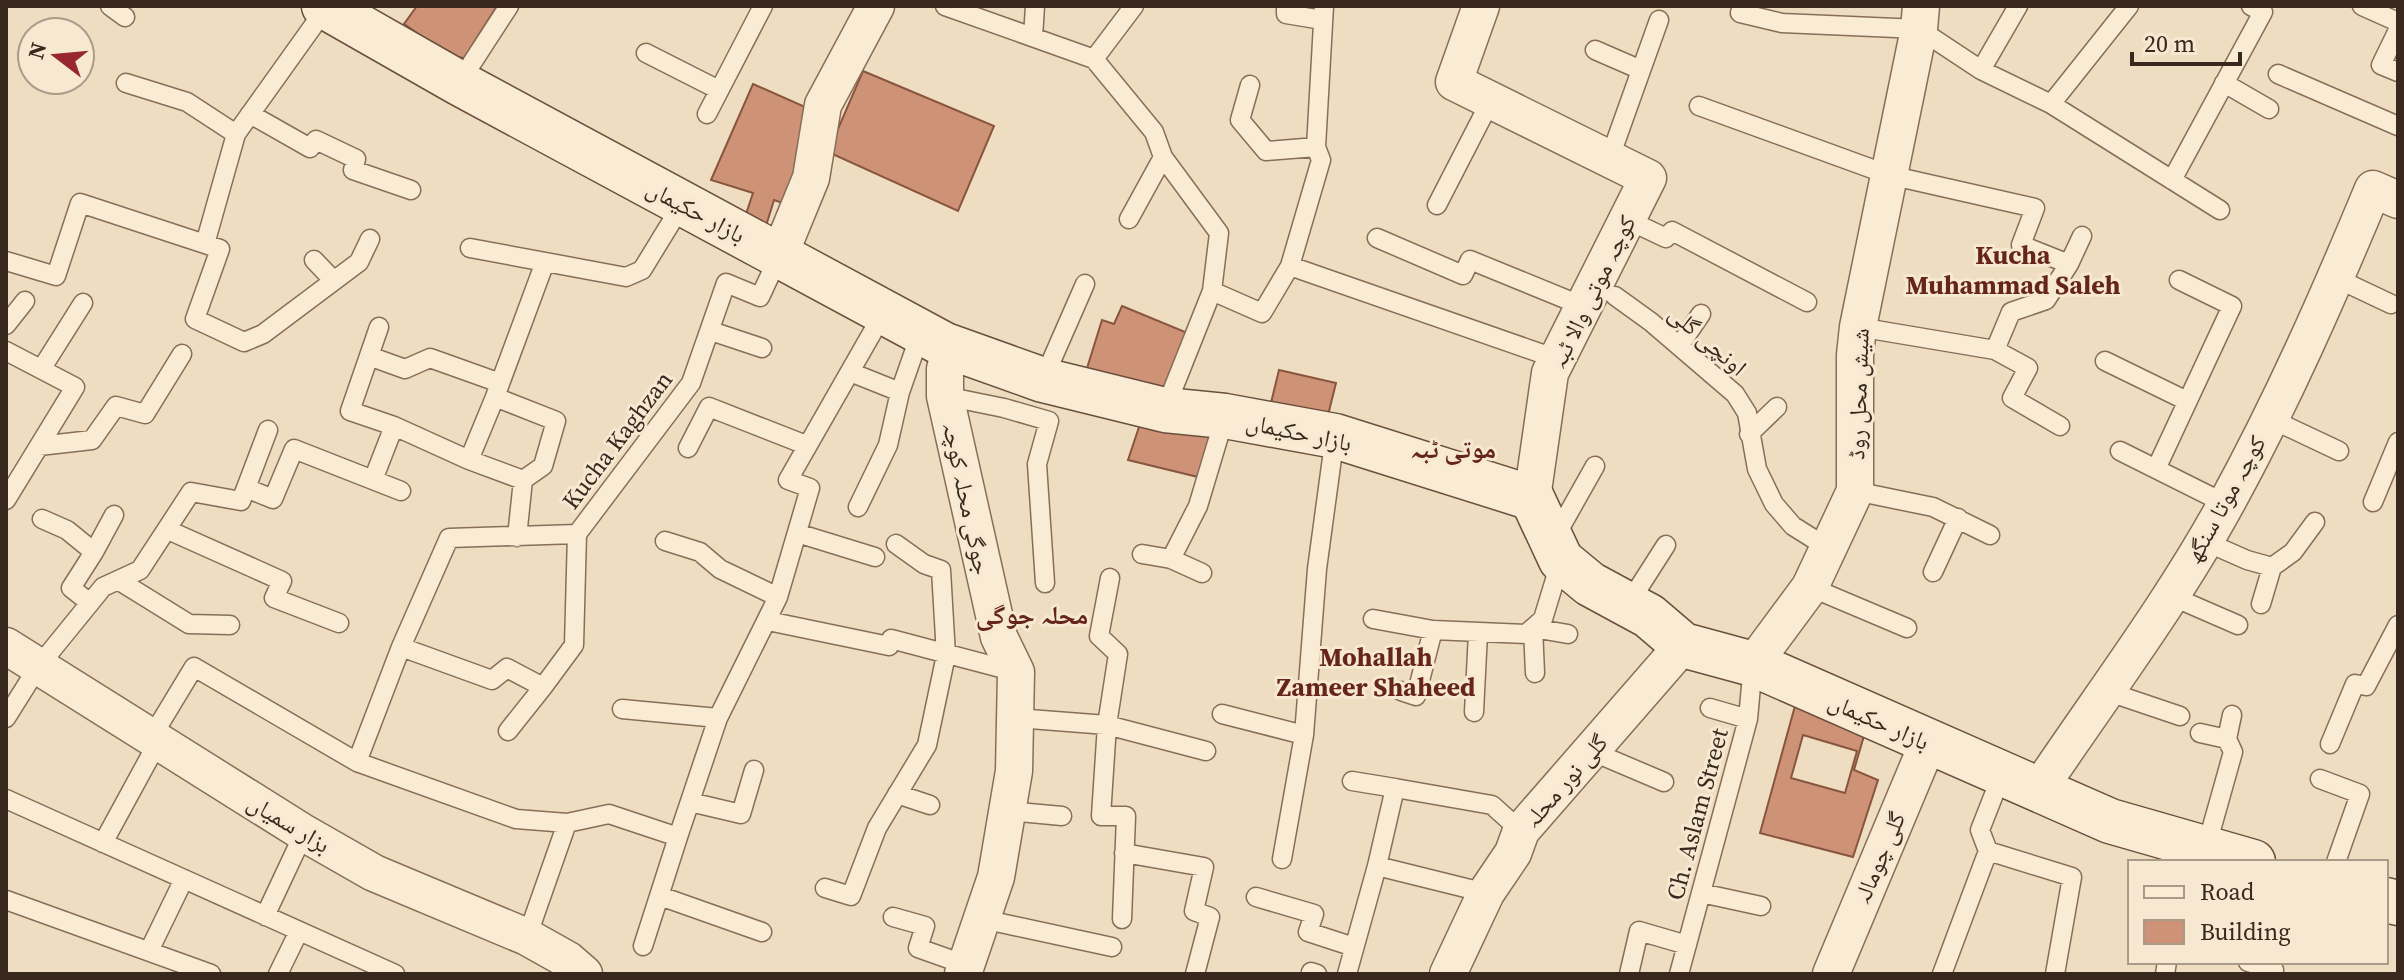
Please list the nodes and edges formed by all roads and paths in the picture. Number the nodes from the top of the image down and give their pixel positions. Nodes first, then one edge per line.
1 (509, 6) edge
2 (763, 6) edge
3 (876, 6) edge
4 (945, 6) edge
5 (1035, 6) edge
6 (1134, 6) edge
7 (1286, 6) edge
8 (1481, 6) edge
9 (1742, 6) edge
10 (2018, 6) edge
11 (2129, 6) edge
12 (2251, 6) edge
13 (2362, 6) edge
14 (325, 7) edge
15 (968, 10) edge
16 (1323, 13) edge
17 (1920, 18) edge
18 (1659, 20) dead end
19 (2398, 22) edge
20 (2398, 30) edge
21 (1033, 37) junction
22 (1595, 50) dead end
23 (646, 53) dead end
24 (1094, 59) junction
25 (1641, 70) junction
26 (1981, 70) junction
27 (2398, 72) edge
28 (2278, 74) dead end
29 (126, 83) dead end
30 (459, 83) junction
31 (2224, 83) junction
32 (1250, 85) dead end
33 (719, 90) junction
34 (1490, 102) junction
35 (2051, 104) junction
36 (1699, 106) dead end
37 (2269, 109) dead end
38 (250, 114) junction
39 (707, 114) dead end
40 (2398, 126) edge
41 (236, 134) junction
42 (1316, 147) junction
43 (1163, 157) junction
44 (1609, 160) junction
45 (1889, 175) junction
46 (2172, 180) junction
47 (411, 190) dead end
48 (2386, 194) edge
49 (683, 203) junction
50 (1437, 205) dead end
51 (2220, 210) dead end
52 (1129, 219) dead end
53 (1628, 220) junction
54 (2082, 236) dead end
55 (1377, 238) dead end
56 (370, 239) dead end
57 (205, 244) junction
58 (470, 248) dead end
59 (779, 256) junction
60 (314, 260) dead end
61 (6, 261) edge
62 (545, 262) junction
63 (2069, 264) junction
64 (1290, 266) junction
65 (2336, 278) junction
66 (2179, 280) dead end
67 (334, 281) junction
68 (1085, 284) dead end
69 (1212, 291) junction
70 (25, 301) dead end
71 (1600, 302) junction
72 (1807, 302) dead end
73 (83, 303) dead end
74 (2391, 304) dead end
75 (1701, 314) dead end
76 (6, 325) edge
77 (379, 327) dead end
78 (1858, 327) junction
79 (919, 330) junction
80 (711, 331) junction
81 (1679, 346) junction
82 (762, 348) dead end
83 (1995, 350) junction
84 (6, 351) edge
85 (182, 354) dead end
86 (369, 356) junction
87 (1557, 359) junction
88 (2105, 361) dead end
89 (42, 368) junction
90 (850, 372) junction
91 (1043, 380) junction
92 (498, 390) junction
93 (900, 392) junction
94 (945, 396) junction
95 (2187, 401) junction
96 (1777, 407) dead end
97 (1165, 410) junction
98 (1225, 416) junction
99 (2269, 418) junction
100 (394, 426) junction
101 (2060, 426) dead end
102 (268, 430) dead end
103 (1749, 434) junction
104 (1335, 436) junction
105 (2398, 442) edge
106 (806, 445) junction
107 (39, 446) junction
108 (688, 448) dead end
109 (2120, 451) dead end
110 (2339, 451) dead end
111 (469, 460) junction
112 (1595, 466) dead end
113 (2156, 469) junction
114 (373, 480) junction
115 (523, 480) junction
116 (246, 488) junction
117 (401, 491) dead end
118 (1855, 491) junction
119 (1532, 498) junction
120 (6, 500) edge
121 (2373, 502) dead end
122 (2226, 504) junction
123 (858, 507) dead end
124 (114, 515) dead end
125 (1958, 518) junction
126 (42, 519) dead end
127 (2315, 522) dead end
128 (168, 530) junction
129 (797, 533) junction
130 (577, 534) junction
131 (1990, 535) dead end
132 (517, 537) junction
133 (665, 541) dead end
134 (2204, 541) junction
135 (896, 544) dead end
136 (1666, 545) dead end
137 (1828, 548) junction
138 (94, 552) junction
139 (1556, 552) junction
140 (1142, 554) dead end
141 (875, 557) dead end
142 (1171, 559) junction
143 (2272, 567) junction
144 (1933, 572) dead end
145 (1202, 573) dead end
146 (1110, 578) dead end
147 (118, 580) junction
148 (1045, 583) dead end
149 (1810, 587) junction
150 (2169, 595) junction
151 (778, 597) junction
152 (90, 603) junction
153 (2261, 604) dead end
154 (1627, 606) junction
155 (1373, 619) dead end
156 (768, 621) junction
157 (339, 623) dead end
158 (230, 625) dead end
159 (2238, 625) dead end
160 (2398, 625) edge
161 (1533, 628) junction
162 (1907, 628) dead end
163 (1433, 630) junction
164 (1478, 633) junction
165 (1568, 634) dead end
166 (1683, 645) junction
167 (6, 646) edge
168 (401, 647) junction
169 (946, 655) junction
170 (1753, 664) junction
171 (38, 667) junction
172 (1016, 672) junction
173 (1535, 673) dead end
174 (543, 687) junction
175 (1401, 691) dead end
176 (2106, 691) junction
177 (1710, 708) dead end
178 (622, 709) dead end
179 (1474, 712) dead end
180 (1222, 714) dead end
181 (2232, 715) dead end
182 (2180, 716) dead end
183 (6, 718) edge
184 (718, 718) junction
185 (1016, 718) junction
186 (1748, 719) junction
187 (1107, 725) junction
188 (508, 731) dead end
189 (2200, 733) dead end
190 (1304, 735) junction
191 (2227, 739) junction
192 (155, 740) junction
193 (1928, 743) junction
194 (2330, 744) dead end
195 (1206, 751) dead end
196 (1591, 751) junction
197 (357, 762) junction
198 (754, 770) dead end
199 (2320, 779) dead end
200 (1352, 781) dead end
201 (1664, 782) dead end
202 (2020, 782) junction
203 (1395, 788) junction
204 (897, 794) junction
205 (6, 799) edge
206 (690, 802) junction
207 (930, 805) dead end
208 (1007, 811) junction
209 (1062, 816) dead end
210 (567, 823) junction
211 (1521, 831) junction
212 (304, 833) junction
213 (678, 837) junction
214 (103, 843) junction
215 (2206, 848) junction
216 (1988, 851) junction
217 (1124, 853) junction
218 (1282, 859) dead end
219 (2246, 860) edge
220 (2337, 860) edge
221 (1377, 866) junction
222 (184, 879) junction
223 (825, 888) dead end
224 (1486, 893) junction
225 (1701, 893) junction
226 (660, 896) junction
227 (1256, 897) dead end
228 (6, 900) edge
229 (1761, 906) dead end
230 (265, 916) junction
231 (893, 917) dead end
232 (982, 919) junction
233 (1122, 919) dead end
234 (299, 931) junction
235 (762, 932) dead end
236 (527, 937) junction
237 (1687, 945) junction
238 (643, 946) dead end
239 (1112, 947) dead end
240 (1354, 947) junction
241 (149, 951) junction
242 (570, 969) edge
243 (965, 970) edge
244 (211, 974) edge
245 (278, 974) edge
246 (395, 974) edge
247 (1195, 974) edge
248 (1347, 974) edge
249 (1448, 974) edge
250 (1629, 974) edge
251 (1679, 974) edge
252 (1831, 974) edge
253 (1942, 974) edge
254 (2055, 974) edge

1 - 30 lane
2 - 33 lane
3 - 59 street
4 - 15 lane
5 - 21 lane
6 - 24 lane
7 - 16 lane
8 - 34 street
9 - 17 lane
10 - 26 lane
11 - 35 lane
12 - 31 lane
13 - 19 lane
14 - 30 street, بازار حکیماں
14 - 38 lane
15 - 21 lane
16 - 42 lane
17 - 26 lane
17 - 45 street, شیش محل روڈ
18 - 25 lane
20 - 27 lane
21 - 24 lane
22 - 25 lane
23 - 33 lane
24 - 43 lane
25 - 44 lane
26 - 35 lane
28 - 40 lane
29 - 41 lane
30 - 49 street, بازار حکیماں
31 - 37 lane
31 - 46 lane
32 - 42 lane
33 - 39 lane
34 - 44 street
34 - 50 lane
35 - 46 lane
36 - 45 lane
38 - 41 lane
38 - 47 lane
41 - 57 lane
42 - 64 lane
43 - 52 lane
43 - 69 lane
44 - 53 street, کوچہ موتی والا ٹبہ
45 - 63 lane
45 - 78 street, شیش محل روڈ
46 - 51 lane
48 - 65 street, کوچہ موتا سنگھ
49 - 59 street, بازار حکیماں
49 - 62 lane
53 - 71 street, کوچہ موتی والا ٹبہ
53 - 72 lane
54 - 63 lane
55 - 71 lane, اونچی گلی
56 - 67 lane
57 - 61 lane
57 - 67 lane
58 - 62 lane
59 - 79 street, بازار حکیماں
59 - 80 lane, Kucha Kaghzan
60 - 67 lane
62 - 92 lane
63 - 83 lane
64 - 69 lane
64 - 87 lane
65 - 74 lane
65 - 99 street, کوچہ موتا سنگھ
66 - 95 lane
68 - 91 lane
69 - 97 lane
70 - 76 lane
71 - 81 lane, اونچی گلی
71 - 87 street, کوچہ موتی والا ٹبہ
73 - 89 lane
75 - 81 lane
77 - 86 lane
78 - 83 lane
78 - 118 street, شیش محل روڈ
79 - 90 lane
79 - 91 street, بازار حکیماں
79 - 93 lane
79 - 94 street, جوگی محلہ کوچہ
80 - 82 lane
80 - 130 lane, Kucha Kaghzan
81 - 103 lane, اونچی گلی
83 - 101 lane
84 - 89 lane
85 - 107 lane
86 - 92 lane
86 - 100 lane
87 - 119 street, کوچہ موتی والا ٹبہ
88 - 95 lane
89 - 107 lane
90 - 93 lane
90 - 106 lane
91 - 97 street, بازار حکیماں
92 - 111 lane
92 - 115 lane
93 - 123 lane
94 - 148 lane
94 - 172 street, جوگی محلہ کوچہ
95 - 113 lane
96 - 103 lane
97 - 98 street, بازار حکیماں
98 - 104 street, بازار حکیماں
98 - 142 lane
99 - 110 lane
99 - 122 street, کوچہ موتا سنگھ
100 - 111 lane
100 - 114 lane
102 - 116 lane
103 - 137 lane, اونچی گلی
104 - 119 street, بازار حکیماں
104 - 190 lane
105 - 121 lane
106 - 108 lane
106 - 129 lane
107 - 120 lane
109 - 113 lane
111 - 115 lane
112 - 139 lane
113 - 122 lane
114 - 116 lane
114 - 117 lane
115 - 132 lane
116 - 128 lane
118 - 125 lane
118 - 137 street, شیش محل روڈ
119 - 139 street, بازار حکیماں
122 - 134 street, کوچہ موتا سنگھ
124 - 138 lane
125 - 131 lane
125 - 144 lane
126 - 138 lane
127 - 143 lane
128 - 147 lane
128 - 157 lane
129 - 141 lane
129 - 151 lane
130 - 132 lane, Kucha Kaghzan
130 - 174 lane
132 - 168 lane, Kucha Kaghzan
133 - 151 lane
134 - 143 lane
134 - 150 street, کوچہ موتا سنگھ
135 - 169 lane
136 - 154 lane
137 - 149 street, شیش محل روڈ
138 - 152 lane
139 - 154 street, بازار حکیماں
139 - 161 lane
140 - 142 lane
142 - 145 lane
143 - 153 lane
146 - 187 lane
147 - 152 lane
147 - 158 lane
149 - 162 lane
149 - 170 street, شیش محل روڈ
150 - 159 lane
150 - 176 street, کوچہ موتا سنگھ
151 - 156 lane
152 - 171 lane
154 - 166 street, بازار حکیماں
155 - 163 lane
156 - 169 lane
156 - 184 lane
160 - 194 lane
161 - 164 lane
161 - 165 lane
161 - 173 lane
163 - 164 lane
163 - 175 lane
164 - 179 lane
166 - 170 street, بازار حکیماں
166 - 196 street, گلی نور محلہ
167 - 171 street, بزار سمیاں
168 - 174 lane
168 - 197 lane, Kucha Kaghzan
169 - 172 lane
169 - 204 lane
170 - 186 lane, Ch. Aslam Street
170 - 193 street, بازار حکیماں
171 - 183 lane
171 - 192 street, بزار سمیاں
172 - 185 street, جوگی محلہ کوچہ
174 - 188 lane
176 - 182 lane
176 - 202 street, کوچہ موتا سنگھ
177 - 186 lane
178 - 184 lane
180 - 190 lane
181 - 191 lane
184 - 206 lane
185 - 187 lane
185 - 208 street, جوگی محلہ کوچہ
186 - 225 lane, Ch. Aslam Street
187 - 195 lane
187 - 217 lane
189 - 191 lane
190 - 218 lane
191 - 215 lane
192 - 197 lane
192 - 212 street, بزار سمیاں
192 - 214 lane
193 - 202 street, بازار حکیماں
193 - 252 street, گلی چومالہ
196 - 201 lane
196 - 211 street, گلی نور محلہ
197 - 210 lane
198 - 206 lane
199 - 220 lane
200 - 203 lane
202 - 215 street, بازار حکیماں
202 - 216 lane
203 - 211 lane
203 - 221 lane
204 - 207 lane
204 - 223 lane
205 - 214 lane
206 - 213 lane
208 - 209 lane
208 - 232 street, جوگی محلہ کوچہ
210 - 213 lane
210 - 236 lane
211 - 224 street, گلی نور محلہ
212 - 230 lane
212 - 236 street, بزار سمیاں
213 - 226 lane
214 - 222 lane
215 - 219 street, بازار حکیماں
216 - 253 lane
216 - 254 lane
217 - 233 lane
217 - 247 lane
221 - 224 lane
221 - 240 lane
222 - 230 lane
222 - 241 lane
224 - 249 street, گلی نور محلہ
225 - 229 lane
225 - 237 lane, Ch. Aslam Street
226 - 235 lane
226 - 238 lane
227 - 240 lane
228 - 241 lane
230 - 234 lane
231 - 243 lane
232 - 239 lane
232 - 243 street, جوگی محلہ کوچہ
234 - 245 lane
234 - 246 lane
236 - 242 street, بزار سمیاں
237 - 250 lane
237 - 251 lane, Ch. Aslam Street
240 - 248 lane
241 - 244 lane

